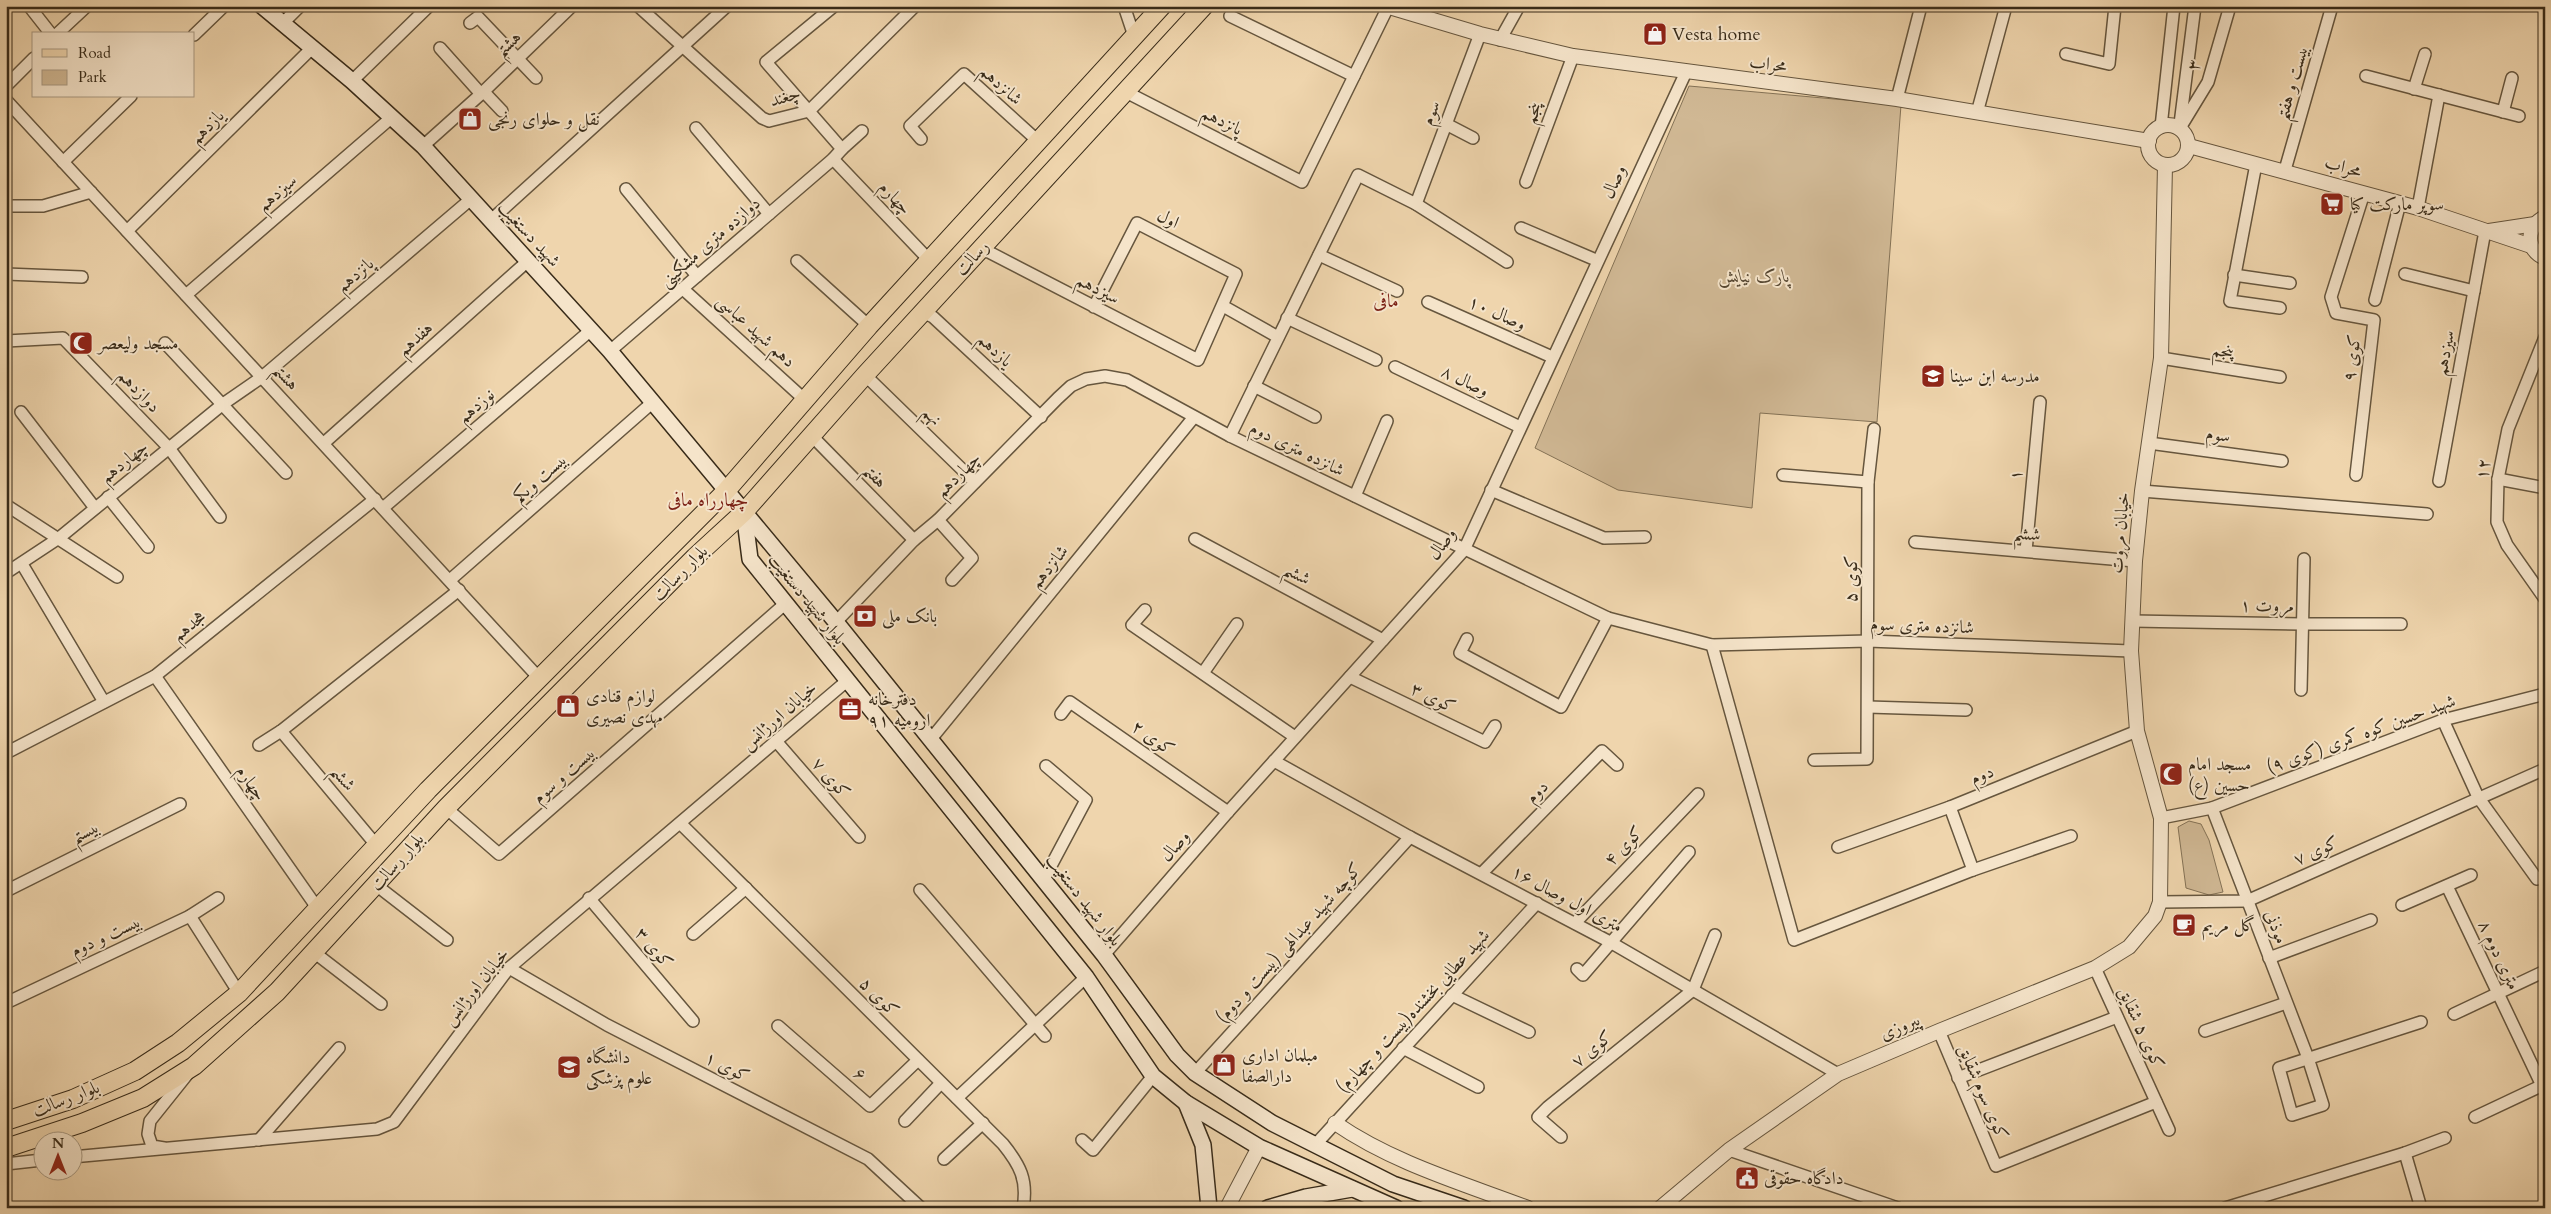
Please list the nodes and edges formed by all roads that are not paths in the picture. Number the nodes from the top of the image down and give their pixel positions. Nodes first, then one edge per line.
1 (29, 6) edge
2 (87, 6) edge
3 (224, 6) edge
4 (262, 6) edge
5 (300, 6) edge
6 (429, 6) edge
7 (572, 6) edge
8 (638, 6) edge
9 (727, 6) edge
10 (834, 6) edge
11 (915, 6) edge
12 (1124, 6) edge
13 (1162, 6) edge
14 (1204, 6) edge
15 (1518, 6) edge
16 (1921, 6) edge
17 (2006, 6) edge
18 (2116, 6) edge
19 (2174, 6) edge
20 (2195, 6) edge
21 (2230, 6) edge
22 (2332, 6) edge
23 (1387, 7) edge
24 (1230, 16) dead end
25 (283, 23) junction
26 (470, 24) dead end
27 (49, 32) edge
28 (59, 32) edge
29 (195, 34) edge
30 (1480, 34) junction
31 (1134, 36) junction
32 (1500, 40) junction
33 (311, 48) junction
34 (440, 48) dead end
35 (682, 48) junction
36 (2066, 54) dead end
37 (2425, 54) dead end
38 (1573, 56) junction
39 (518, 59) junction
40 (32, 60) edge
41 (1686, 72) junction
42 (1354, 76) junction
43 (2366, 76) dead end
44 (536, 78) dead end
45 (2512, 78) dead end
46 (352, 82) junction
47 (6, 86) edge
48 (2414, 89) junction
49 (1126, 92) junction
50 (482, 93) junction
51 (2439, 95) junction
52 (129, 98) edge
53 (1897, 99) junction
54 (6, 100) edge
55 (809, 111) junction
56 (502, 112) dead end
57 (2502, 112) junction
58 (1977, 113) junction
59 (2519, 116) dead end
60 (391, 118) junction
61 (1446, 124) junction
62 (2161, 126) junction
63 (696, 128) dead end
64 (2180, 128) junction
65 (862, 131) dead end
66 (1473, 138) dead end
67 (921, 140) dead end
68 (2149, 141) junction
69 (1039, 142) junction
70 (423, 146) junction
71 (2188, 146) junction
72 (842, 149) junction
73 (833, 159) junction
74 (63, 162) junction
75 (2256, 164) junction
76 (2165, 165) junction
77 (2285, 170) junction
78 (1526, 182) dead end
79 (626, 189) dead end
80 (91, 192) junction
81 (2364, 192) junction
82 (471, 199) junction
83 (2400, 203) junction
84 (1416, 204) junction
85 (6, 206) edge
86 (2418, 208) junction
87 (769, 214) junction
88 (2542, 219) edge
89 (490, 221) junction
90 (1521, 228) dead end
91 (127, 231) junction
92 (2485, 231) junction
93 (2531, 246) junction
94 (981, 248) junction
95 (1319, 255) junction
96 (2544, 259) edge
97 (529, 260) junction
98 (1596, 260) junction
99 (797, 261) dead end
100 (930, 262) junction
101 (1507, 262) dead end
102 (6, 274) edge
103 (2405, 274) dead end
104 (2234, 275) junction
105 (697, 276) junction
106 (82, 277) dead end
107 (2290, 283) dead end
108 (683, 289) junction
109 (1397, 291) dead end
110 (2474, 291) junction
111 (900, 294) junction
112 (186, 295) junction
113 (2376, 300) dead end
114 (1428, 302) dead end
115 (1223, 306) junction
116 (1094, 308) junction
117 (2280, 308) dead end
118 (922, 312) junction
119 (1287, 318) junction
120 (869, 326) junction
121 (591, 330) junction
122 (1278, 336) junction
123 (2545, 337) edge
124 (6, 341) edge
125 (165, 343) dead end
126 (610, 351) junction
127 (1552, 357) junction
128 (2161, 358) junction
129 (1376, 360) dead end
130 (1395, 367) dead end
131 (865, 375) junction
132 (262, 377) junction
133 (1116, 377) joint
134 (2280, 377) dead end
135 (1254, 386) junction
136 (805, 400) junction
137 (653, 402) junction
138 (2040, 402) dead end
139 (223, 404) junction
140 (21, 412) dead end
141 (1041, 417) junction
142 (1194, 417) junction
143 (1315, 417) dead end
144 (1387, 421) dead end
145 (1520, 427) junction
146 (1874, 429) dead end
147 (811, 435) junction
148 (1230, 436) junction
149 (2149, 443) junction
150 (324, 444) junction
151 (169, 448) junction
152 (2282, 461) dead end
153 (286, 473) dead end
154 (1783, 475) dead end
155 (2356, 475) dead end
156 (2498, 479) junction
157 (2439, 481) dead end
158 (975, 482) junction
159 (1868, 482) junction
160 (2545, 488) edge
161 (1491, 490) junction
162 (726, 491) junction
163 (2142, 491) junction
164 (1355, 496) junction
165 (108, 497) junction
166 (375, 499) junction
167 (6, 505) edge
168 (95, 508) junction
169 (383, 508) junction
170 (744, 512) junction
171 (2427, 514) dead end
172 (220, 517) dead end
173 (938, 520) junction
174 (1645, 537) dead end
175 (59, 538) junction
176 (1195, 539) dead end
177 (914, 540) junction
178 (1915, 542) dead end
179 (148, 547) dead end
180 (1464, 550) junction
181 (2026, 551) junction
182 (2304, 559) dead end
183 (2135, 561) junction
184 (22, 564) junction
185 (6, 573) edge
186 (117, 576) dead end
187 (450, 580) junction
188 (952, 580) dead end
189 (459, 590) junction
190 (2545, 599) edge
191 (786, 604) junction
192 (1145, 610) dead end
193 (1608, 618) junction
194 (2132, 621) junction
195 (836, 622) junction
196 (1238, 624) dead end
197 (2302, 624) junction
198 (2401, 624) dead end
199 (1383, 640) junction
200 (1467, 640) dead end
201 (1868, 641) junction
202 (1712, 645) junction
203 (2131, 651) junction
204 (1203, 673) junction
205 (155, 676) junction
206 (1350, 677) junction
207 (539, 678) junction
208 (848, 680) junction
209 (2301, 690) dead end
210 (2545, 694) edge
211 (104, 702) junction
212 (1868, 707) junction
213 (1966, 710) dead end
214 (1061, 714) dead end
215 (2443, 720) junction
216 (1495, 726) dead end
217 (281, 731) junction
218 (2137, 731) junction
219 (1295, 737) junction
220 (931, 739) junction
221 (776, 741) junction
222 (259, 745) dead end
223 (6, 753) edge
224 (1814, 760) dead end
225 (1274, 762) junction
226 (1617, 765) dead end
227 (1046, 766) dead end
228 (2545, 769) edge
229 (428, 790) junction
230 (1698, 794) dead end
231 (2478, 798) junction
232 (180, 804) dead end
233 (1950, 807) junction
234 (446, 808) junction
235 (2212, 808) junction
236 (1228, 812) junction
237 (2161, 818) junction
238 (681, 824) junction
239 (1410, 836) junction
240 (2071, 836) dead end
241 (859, 837) dead end
242 (377, 846) junction
243 (1838, 847) dead end
244 (1690, 852) dead end
245 (1973, 870) junction
246 (1482, 872) junction
247 (2471, 875) dead end
248 (1044, 879) junction
249 (2537, 879) dead end
250 (376, 885) junction
251 (2447, 886) junction
252 (746, 888) junction
253 (920, 890) dead end
254 (6, 891) edge
255 (218, 898) dead end
256 (589, 898) junction
257 (2247, 901) junction
258 (2160, 902) junction
259 (1537, 903) junction
260 (2402, 905) dead end
261 (318, 909) junction
262 (190, 916) junction
263 (2371, 920) dead end
264 (1575, 923) junction
265 (693, 934) dead end
266 (1715, 935) dead end
267 (447, 940) dead end
268 (1610, 942) junction
269 (315, 953) junction
270 (1104, 955) junction
271 (2269, 958) junction
272 (509, 968) junction
273 (2095, 968) junction
274 (1577, 969) dead end
275 (2545, 971) edge
276 (259, 973) junction
277 (1086, 977) junction
278 (1693, 990) junction
279 (277, 992) junction
280 (239, 993) junction
281 (2498, 993) junction
282 (1452, 995) junction
283 (2286, 1002) junction
284 (6, 1003) edge
285 (381, 1004) dead end
286 (2454, 1014) dead end
287 (2117, 1017) junction
288 (693, 1021) dead end
289 (2421, 1022) dead end
290 (1034, 1024) junction
291 (778, 1026) dead end
292 (1939, 1030) junction
293 (2205, 1030) dead end
294 (1529, 1032) dead end
295 (1045, 1036) dead end
296 (339, 1048) dead end
297 (1403, 1048) junction
298 (2308, 1058) junction
299 (918, 1060) junction
300 (194, 1066) junction
301 (1194, 1073) junction
302 (1838, 1074) junction
303 (1153, 1076) junction
304 (1958, 1078) junction
305 (941, 1083) junction
306 (2544, 1087) edge
307 (1478, 1088) dead end
308 (958, 1098) junction
309 (2156, 1102) junction
310 (1186, 1103) junction
311 (2475, 1117) dead end
312 (6, 1121) edge
313 (905, 1121) dead end
314 (1272, 1123) junction
315 (1335, 1123) junction
316 (983, 1124) junction
317 (2169, 1130) dead end
318 (1560, 1137) dead end
319 (2445, 1138) dead end
320 (259, 1140) junction
321 (1082, 1140) dead end
322 (1316, 1144) junction
323 (1259, 1147) junction
324 (6, 1148) edge
325 (171, 1149) junction
326 (1730, 1150) junction
327 (2405, 1153) junction
328 (82, 1156) edge
329 (944, 1159) dead end
330 (32, 1161) edge
331 (6, 1164) edge
332 (1352, 1189) junction
333 (921, 1208) edge
334 (1023, 1208) edge
335 (1209, 1208) edge
336 (1227, 1208) edge
337 (1268, 1208) edge
338 (1396, 1208) edge
339 (1464, 1208) edge
340 (1528, 1208) edge
341 (1660, 1208) edge
342 (1898, 1208) edge
343 (2225, 1208) edge
344 (2421, 1208) edge

1 - 27 street
2 - 28 street
3 - 29 street
4 - 25 main road, شهید دستغیب
5 - 25 street
6 - 46 street
7 - 39 street, هشتم
8 - 35 street, چغند
9 - 35 street
10 - 55 street
11 - 55 street, چغند
12 - 31 street
13 - 31 main road, رسالت
14 - 49 main road, رسالت
15 - 32 street
16 - 53 street
17 - 58 street
18 - 36 street
19 - 62 street
20 - 64 street
21 - 64 street, ۳
22 - 77 street, بیست و هفتم
23 - 30 street, محراب
23 - 42 street
24 - 42 street
25 - 33 main road, شهید دستغیب
26 - 39 street
30 - 32 street, محراب
30 - 61 street, سوم
31 - 69 main road, رسالت
32 - 38 street, محراب
33 - 46 main road, شهید دستغیب
33 - 91 street, یازدهم
34 - 50 street
35 - 55 street, چغند
35 - 89 street
37 - 48 street
38 - 41 street, محراب
38 - 78 street, پنجم
39 - 44 street
39 - 50 street, هشتم
40 - 47 street
41 - 53 street, محراب
41 - 98 street, وصال
42 - 49 street, پانزدهم
43 - 48 street
45 - 57 street
46 - 60 main road, شهید دستغیب
48 - 51 street
49 - 94 main road, رسالت
50 - 56 street
50 - 70 street, هشتم
51 - 57 street
51 - 86 street
52 - 74 street
53 - 58 street, محراب
54 - 74 street, هشتم
55 - 72 street
57 - 59 street
58 - 68 street, محراب
60 - 70 main road, شهید دستغیب
60 - 112 street, سیزدهم
61 - 66 street
61 - 84 street, سوم
62 - 64 street
62 - 68 street
63 - 87 street
64 - 71 street
65 - 72 street, دوازده متری مشکینی
67 - 69 street, شانزدهم
68 - 76 street
69 - 100 main road, رسالت
70 - 82 main road, شهید دستغیب
71 - 75 street, محراب
71 - 76 street
72 - 73 street, دوازده متری مشکینی
73 - 87 street, دوازده متری مشکینی
73 - 100 street, چهارم
74 - 80 street, هشتم
75 - 77 street, محراب
75 - 104 street
76 - 128 street, خیابان مروت
77 - 81 street, محراب
79 - 105 street
80 - 85 street
80 - 91 street, هشتم
81 - 83 street, محراب
81 - 155 street, کوی ۹
82 - 89 main road, شهید دستغیب
82 - 132 street, پانزدهم
83 - 86 street, محراب
83 - 113 street
84 - 95 street
84 - 101 street
86 - 92 street, محراب
87 - 105 street, دوازده متری مشکینی
88 - 92 street
88 - 93 street
89 - 97 main road, شهید دستغیب
90 - 98 street
91 - 112 street, هشتم
92 - 93 street, محراب
92 - 110 street, سیزدهم
93 - 96 street
94 - 116 street, سیزدهم
94 - 118 main road, رسالت
95 - 109 street
95 - 119 street
97 - 121 main road, شهید دستغیب
97 - 150 street, هفدهم
98 - 127 street, وصال
99 - 120 street
100 - 111 main road, رسالت
102 - 106 street
103 - 110 street
104 - 107 street
104 - 117 street
105 - 108 street, دوازده متری مشکینی
108 - 126 street, دوازده متری مشکینی
108 - 136 street, دهم شهید عباسی
110 - 157 street, سیزدهم
111 - 118 main road
111 - 120 main road, رسالت
112 - 132 street, هشتم
114 - 127 street, وصال ۱۰
115 - 116 street, سیزدهم
115 - 116 street, اول
115 - 122 street
118 - 131 main road, رسالت
118 - 141 street, یازدهم
119 - 122 street
119 - 129 street
120 - 136 main road, رسالت
121 - 126 main road, شهید دستغیب
121 - 169 street, نوزدهم
122 - 135 street
123 - 156 street, ۱۲
124 - 151 street, دوازدهم
125 - 139 street
126 - 137 main road, شهید دستغیب
127 - 145 street, وصال
128 - 134 street, پنجم
128 - 149 street, خیابان مروت
130 - 145 street, وصال ۸
131 - 147 main road, رسالت
131 - 158 street, نهم
132 - 139 street, چهاردهم
132 - 150 street, هشتم
133 - 141 street, چهاردهم
133 - 142 street, شانزده متری دوم
135 - 143 street
135 - 148 street
136 - 162 main road, رسالت
137 - 162 main road, شهید دستغیب
137 - 187 street, بیست ویکم
138 - 181 street, ۱
139 - 151 street, چهاردهم
139 - 153 street
140 - 168 street
141 - 158 street, چهاردهم
142 - 148 street, شانزده متری دوم
142 - 220 street, شانزدهم
144 - 164 street
145 - 161 street, وصال
146 - 159 street, کوی ۵
147 - 170 main road, رسالت
147 - 177 street, هفتم
148 - 164 street, شانزده متری دوم
149 - 152 street, سوم
149 - 163 street, خیابان مروت
150 - 166 street, هشتم
151 - 165 street, چهاردهم
151 - 172 street, دوازدهم
154 - 159 street
156 - 160 street
156 - 190 street, ۱۲
158 - 173 street, چهاردهم
159 - 201 street, کوی ۵
161 - 174 street
161 - 180 street, وصال
162 - 170 main road, شهید دستغیب
162 - 207 main road, بلوار رسالت
163 - 171 street
163 - 183 street, خیابان مروت
164 - 180 street, شانزده متری دوم
165 - 168 street, چهاردهم
165 - 179 street
166 - 169 street, هشتم
166 - 205 street, هجدهم
167 - 175 street
168 - 175 street, چهاردهم
169 - 187 street, هشتم
170 - 191 main road, بلوار شهید دستغیب
170 - 195 main road, بلوار شهید دستغیب
170 - 234 main road, بلوار رسالت
173 - 177 street, چهاردهم
173 - 188 street
175 - 184 street, چهاردهم
175 - 186 street
176 - 199 street, ششم
177 - 195 street, چهاردهم
178 - 181 street, ششم
180 - 193 street, شانزده متری سوم
180 - 199 street, وصال
181 - 183 street, ششم
182 - 197 street
183 - 194 street, خیابان مروت
184 - 185 street, چهاردهم
184 - 211 street
187 - 189 street, هشتم
189 - 207 street, هشتم
189 - 217 street
191 - 208 main road, بلوار شهید دستغیب
191 - 234 street, بیست و سوم
192 - 204 street
193 - 200 street
193 - 202 street, شانزده متری سوم
194 - 197 street, مروت ۱
194 - 203 street, خیابان مروت
195 - 220 main road, بلوار شهید دستغیب
196 - 204 street
197 - 198 street, مروت ۱
197 - 209 street
199 - 206 street, وصال
201 - 202 street, شانزده متری سوم
201 - 203 street, شانزده متری سوم
201 - 212 street, کوی ۵
202 - 245 street
203 - 218 street, خیابان مروت
204 - 219 street
205 - 211 street, هجدهم
205 - 261 street, چهارم
206 - 216 street, کوی ۳
206 - 219 street, وصال
207 - 229 main road, بلوار رسالت
208 - 221 street, خیابان اورژانس
208 - 277 main road, بلوار شهید دستغیب
210 - 215 street, شهید حسین کوه کمری (کوی ۹)
211 - 223 street, هجدهم
212 - 213 street
212 - 224 street, کوی ۵
214 - 236 street, کوی ۲
215 - 231 street
215 - 235 street, شهید حسین کوه کمری (کوی ۹)
217 - 222 street
217 - 242 street, ششم
218 - 233 street, دوم
218 - 237 street, خیابان مروت
219 - 225 street, وصال
220 - 248 main road, بلوار شهید دستغیب
221 - 238 street, خیابان اورژانس
221 - 241 street, کوی ۷
225 - 236 street, وصال
225 - 239 street, ۱۶ متری اول وصال
226 - 246 street, دوم
227 - 248 street
228 - 231 street, کوی ۷
229 - 234 main road
229 - 242 main road, بلوار رسالت
230 - 264 street, کوی ۴
231 - 249 street
231 - 257 street, کوی ۷
232 - 254 street, بیستم
233 - 243 street, دوم
233 - 245 street
234 - 250 main road, بلوار رسالت
235 - 237 street, شهید حسین کوه کمری (کوی ۹)
235 - 257 street, موذنی
236 - 270 street, وصال
237 - 258 street, خیابان مروت
238 - 252 street, کوی ۵
238 - 256 street, خیابان اورژانس
239 - 246 street, ۱۶ متری اول وصال
239 - 301 street, کوچه شهید عبدالهی (بیست و دوم)
240 - 245 street
242 - 261 main road, بلوار رسالت
244 - 268 street
246 - 259 street, ۱۶ متری اول وصال
247 - 251 street
248 - 270 main road, بلوار شهید دستغیب
250 - 267 street
250 - 269 main road, بلوار رسالت
251 - 260 street
251 - 281 street, ۸ متری دوم
252 - 265 street
252 - 299 street, کوی ۵
253 - 290 street
255 - 262 street, بیست و دوم
256 - 272 street, خیابان اورژانس
256 - 288 street, کوی ۳
257 - 258 street, کوی ۷
257 - 271 street, موذنی
258 - 273 street, پیروزی
259 - 264 street, ۱۶ متری اول وصال
259 - 282 street, شهید عطایی بخشنده(بیست و چهارم)
261 - 276 main road, بلوار رسالت
262 - 280 street
262 - 284 street, بیست و دوم
263 - 271 street
264 - 268 street, ۱۶ متری اول وصال
266 - 278 street
268 - 274 street
268 - 278 street, ۱۶ متری اول وصال
269 - 279 main road, بلوار رسالت
269 - 285 street
270 - 277 main road
270 - 301 main road, بلوار شهید دستغیب
271 - 283 street, موذنی
272 - 320 street, خیابان اورژانس
272 - 333 street, کوی ۱
273 - 287 street, کوی ۵ شقایق
273 - 292 street, پیروزی
275 - 281 street
276 - 279 main road
276 - 280 main road, بلوار رسالت
277 - 290 street
277 - 303 main road, بلوار شهید دستغیب
278 - 302 street, ۱۶ متری اول وصال
278 - 318 street, کوی ۷
279 - 300 main road, بلوار رسالت
280 - 312 main road, بلوار رسالت
281 - 286 street
281 - 306 street, ۸ متری دوم
282 - 294 street
282 - 297 street, شهید عطایی بخشنده(بیست و چهارم)
283 - 293 street
283 - 298 street, موذنی
287 - 304 street
287 - 309 street, کوی ۵ شقایق
289 - 298 street
290 - 295 street
290 - 308 street
291 - 299 street, ۶
292 - 302 street, پیروزی
292 - 304 street, کوی سوم شقایق
296 - 320 street
297 - 307 street
297 - 315 street, شهید عطایی بخشنده(بیست و چهارم)
298 - 298 street, موذنی
299 - 305 street, کوی ۵
300 - 324 main road, بلوار رسالت
300 - 325 street
301 - 314 main road, بلوار شهید دستغیب
302 - 326 street, پیروزی
303 - 310 main road, بلوار شهید دستغیب
303 - 321 street
304 - 309 street, کوی سوم شقایق
305 - 308 street, کوی ۵
305 - 313 street
306 - 311 street
308 - 316 street, کوی ۵
309 - 317 street, کوی ۵ شقایق
310 - 323 main road, بلوار شهید دستغیب
310 - 335 main road
314 - 322 main road, بلوار شهید دستغیب
314 - 323 main road
315 - 322 street, شهید عطایی بخشنده(بیست و چهارم)
315 - 340 street
316 - 329 street
316 - 334 street, کوی ۵
319 - 327 street
320 - 325 street, خیابان اورژانس
322 - 339 main road, بلوار شهید دستغیب
323 - 332 main road, بلوار شهید دستغیب
323 - 336 street
325 - 328 street, خیابان اورژانس
326 - 341 street, پیروزی
326 - 342 street
327 - 343 street
327 - 344 street
330 - 331 street
332 - 337 main road
332 - 338 main road, بلوار شهید دستغیب

